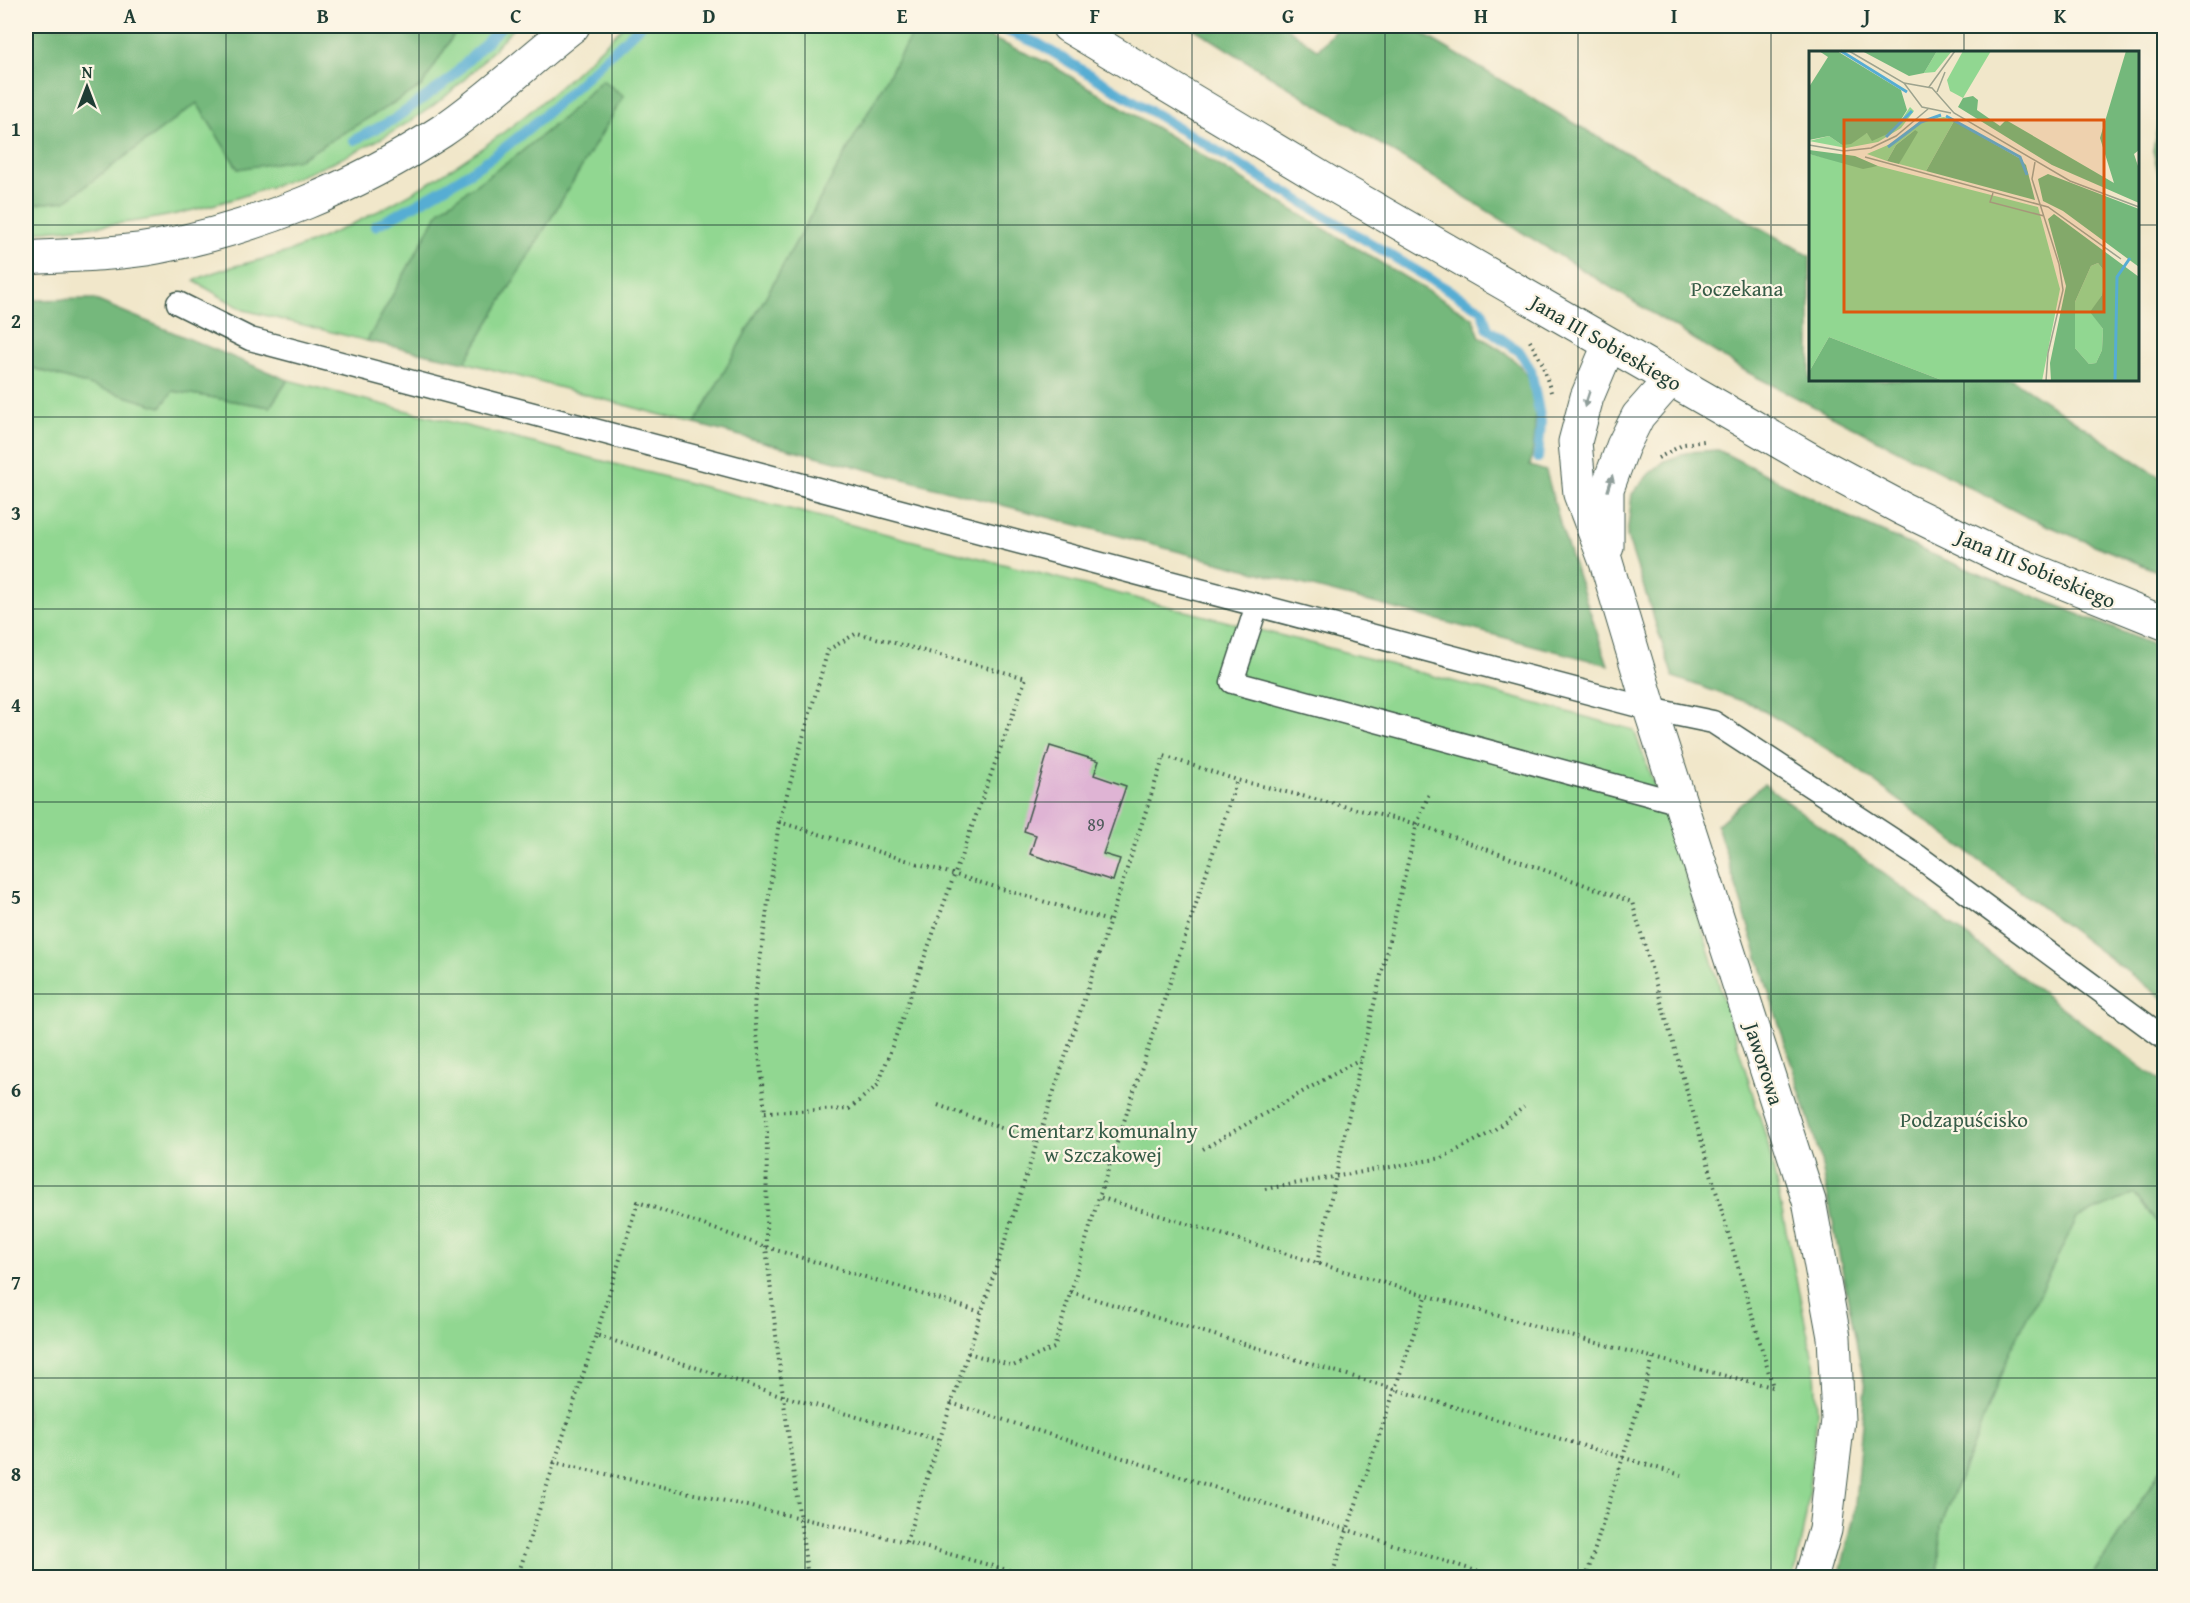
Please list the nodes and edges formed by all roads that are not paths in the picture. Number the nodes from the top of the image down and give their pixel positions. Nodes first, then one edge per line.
1 (552, 26) edge
2 (573, 26) edge
3 (1068, 26) edge
4 (529, 60) junction
5 (26, 258) edge
6 (178, 303) dead end
7 (1609, 345) junction
8 (1669, 381) junction
9 (1606, 562) junction
10 (1257, 605) junction
11 (2164, 623) edge
12 (1650, 709) junction
13 (1680, 803) junction
14 (2164, 1038) edge
15 (1811, 1578) edge

1 - 4 street
2 - 4 street
3 - 7 street, Jana III Sobieskiego
4 - 5 street
6 - 10 lane
7 - 8 street, Jana III Sobieskiego
7 -> 9 street, Jaworowa
9 -> 8 street, Jaworowa
8 - 11 street, Jana III Sobieskiego
9 - 12 street, Jaworowa
10 - 12 lane
10 - 13 lane
12 - 13 street, Jaworowa
12 - 14 lane
13 - 15 street, Jaworowa

